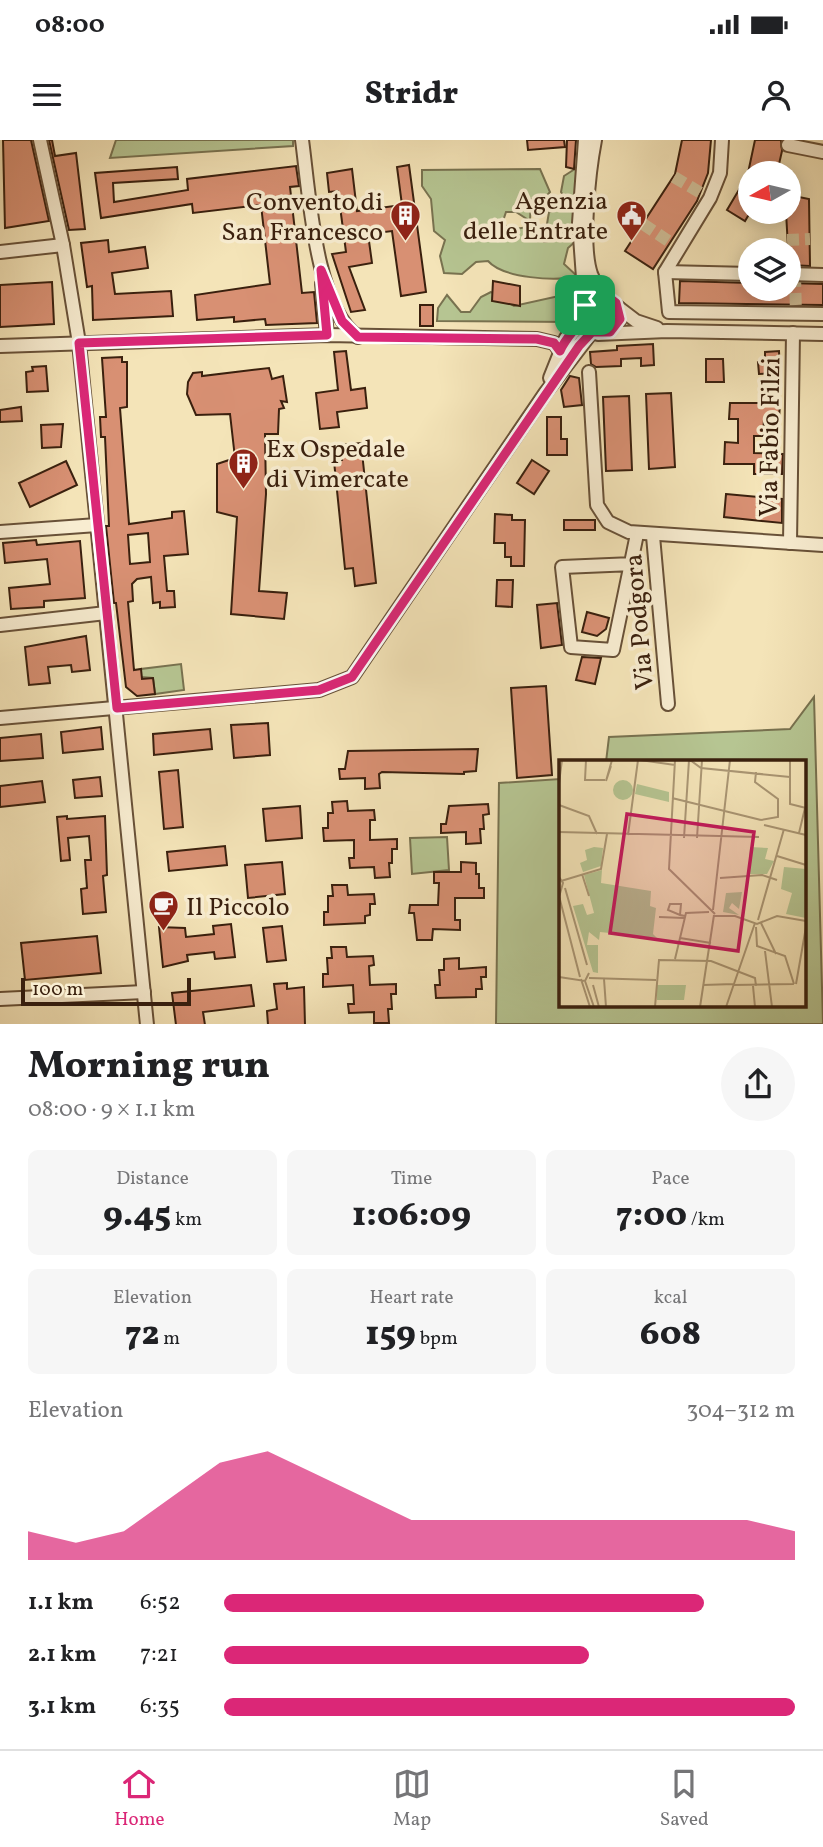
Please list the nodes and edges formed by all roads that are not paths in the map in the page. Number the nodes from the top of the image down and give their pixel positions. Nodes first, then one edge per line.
1 (40, 140) edge
2 (302, 140) edge
3 (585, 140) edge
4 (594, 140) edge
5 (722, 140) edge
6 (788, 145) dead end
7 (823, 152) edge
8 (63, 245) junction
9 (0, 251) edge
10 (321, 270) junction
11 (665, 272) junction
12 (738, 274) edge
13 (801, 274) edge
14 (823, 275) edge
15 (606, 297) junction
16 (619, 308) junction
17 (584, 311) junction
18 (823, 314) edge
19 (667, 331) junction
20 (592, 332) junction
21 (610, 332) junction
22 (793, 333) junction
23 (823, 334) edge
24 (327, 335) junction
25 (358, 337) junction
26 (79, 343) junction
27 (0, 346) edge
28 (579, 346) junction
29 (560, 351) junction
30 (589, 372) dead end
31 (546, 392) junction
32 (97, 526) junction
33 (0, 532) edge
34 (637, 534) junction
35 (653, 536) junction
36 (790, 543) junction
37 (823, 545) edge
38 (633, 564) junction
39 (106, 613) junction
40 (0, 625) edge
41 (668, 704) dead end
42 (117, 708) junction
43 (0, 718) edge
44 (144, 992) junction
45 (0, 999) edge
46 (147, 1024) edge

1 - 8 street
2 - 10 street
3 - 17 street
4 - 15 street
5 - 11 street
6 - 7 street
8 - 9 street
8 - 26 street
10 - 24 street
10 - 25 street
11 - 12 street
11 - 18 street
13 - 14 street
15 - 16 street
15 - 17 street
16 - 19 street
16 - 21 street
17 - 20 street
17 - 29 street
19 - 21 street
19 - 22 street
20 - 21 street
20 - 28 street
22 - 23 street
22 - 36 street, Via Fabio Filzi
24 - 25 street
24 - 26 street
25 - 29 street
26 - 27 street
26 - 32 street
28 - 29 street
28 - 31 street
29 - 31 street
30 - 34 street
31 - 42 street
32 - 33 street
32 - 39 street
34 - 35 street
34 - 38 street
35 - 36 street
35 - 41 street, Via Podgora
36 - 37 street
38 - 38 street
39 - 40 street
39 - 42 street
42 - 43 street
42 - 44 street
44 - 45 street
44 - 46 street

